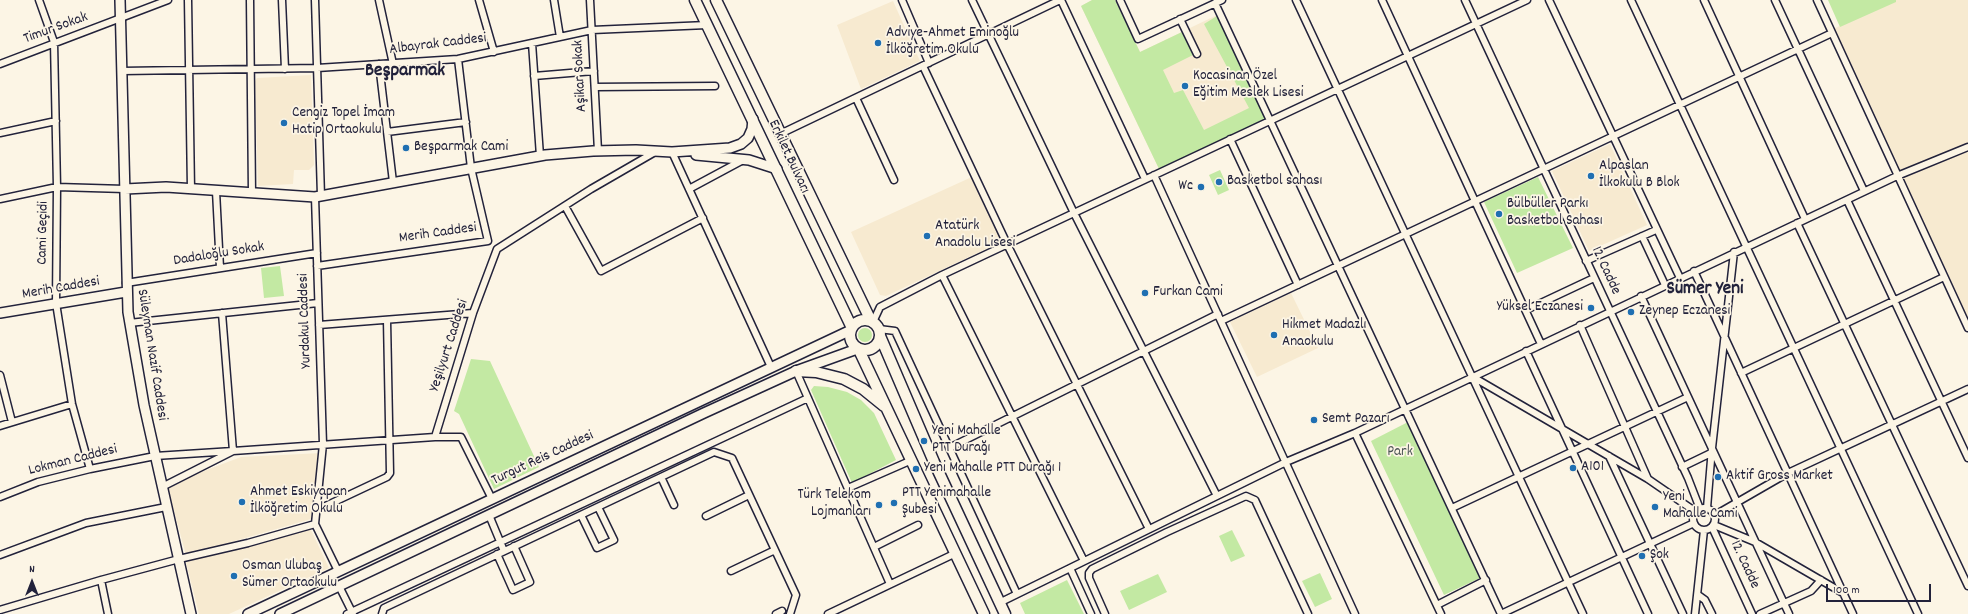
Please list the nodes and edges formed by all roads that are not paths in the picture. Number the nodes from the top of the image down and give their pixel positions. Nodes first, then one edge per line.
1 (39, 0) edge
2 (120, 0) edge
3 (168, 0) edge
4 (188, 0) edge
5 (250, 0) edge
6 (282, 0) edge
7 (315, 0) edge
8 (379, 0) edge
9 (479, 0) edge
10 (554, 0) edge
11 (590, 0) edge
12 (695, 0) edge
13 (716, 0) edge
14 (902, 0) edge
15 (972, 0) edge
16 (1061, 0) edge
17 (1120, 0) edge
18 (1222, 0) edge
19 (1296, 0) edge
20 (1382, 0) edge
21 (1465, 0) edge
22 (1527, 0) edge
23 (1549, 0) edge
24 (1632, 0) edge
25 (1704, 0) edge
26 (1775, 0) edge
27 (1817, 0) edge
28 (1215, 3) junction
29 (121, 19) junction
30 (1180, 19) junction
31 (1476, 24) junction
32 (707, 25) junction
33 (592, 30) junction
34 (1832, 33) junction
35 (988, 34) junction
36 (560, 37) junction
37 (54, 42) junction
38 (532, 43) junction
39 (1798, 49) junction
40 (494, 52) junction
41 (1197, 54) dead end
42 (1407, 56) junction
43 (458, 59) junction
44 (929, 63) junction
45 (0, 64) edge
46 (379, 64) junction
47 (393, 64) junction
48 (923, 66) junction
49 (317, 68) junction
50 (251, 69) junction
51 (285, 69) junction
52 (189, 70) junction
53 (122, 71) junction
54 (594, 71) junction
55 (534, 76) junction
56 (1739, 77) junction
57 (715, 86) dead end
58 (595, 87) junction
59 (1338, 88) junction
60 (856, 98) junction
61 (1680, 105) junction
62 (753, 118) junction
63 (1269, 120) junction
64 (56, 121) junction
65 (466, 122) junction
66 (388, 132) junction
67 (0, 134) edge
68 (780, 134) junction
69 (1613, 136) junction
70 (1230, 139) junction
71 (1968, 147) edge
72 (598, 151) junction
73 (656, 151) junction
74 (672, 152) junction
75 (540, 156) junction
76 (743, 160) junction
77 (471, 168) junction
78 (778, 169) junction
79 (1544, 169) junction
80 (1154, 175) junction
81 (1897, 176) junction
82 (1145, 179) junction
83 (894, 180) dead end
84 (394, 182) junction
85 (57, 187) junction
86 (125, 189) junction
87 (191, 189) junction
88 (689, 189) junction
89 (216, 191) junction
90 (1864, 191) junction
91 (252, 193) junction
92 (318, 196) junction
93 (0, 200) edge
94 (1847, 200) junction
95 (1475, 201) junction
96 (565, 206) junction
97 (1074, 213) junction
98 (703, 218) junction
99 (1805, 219) junction
100 (1797, 223) junction
101 (1656, 230) junction
102 (1406, 234) junction
103 (1642, 236) junction
104 (488, 241) junction
105 (1007, 244) junction
106 (1746, 246) junction
107 (497, 249) junction
108 (1734, 252) junction
109 (317, 253) junction
110 (1586, 261) junction
111 (317, 266) junction
112 (1338, 266) junction
113 (220, 268) junction
114 (1694, 271) junction
115 (942, 275) junction
116 (1944, 277) junction
117 (1594, 278) junction
118 (1680, 278) junction
119 (1298, 285) junction
120 (1665, 285) junction
121 (126, 287) junction
122 (1641, 296) junction
123 (1894, 301) junction
124 (56, 303) junction
125 (318, 303) junction
126 (1526, 310) junction
127 (1609, 311) junction
128 (222, 313) junction
129 (473, 313) junction
130 (0, 314) edge
131 (1218, 314) junction
132 (387, 320) junction
133 (1221, 321) junction
134 (129, 322) junction
135 (1844, 324) junction
136 (319, 325) junction
137 (1580, 325) junction
138 (876, 327) junction
139 (1968, 328) edge
140 (851, 329) junction
141 (1725, 337) junction
142 (1541, 344) junction
143 (1794, 348) junction
144 (858, 349) junction
145 (1144, 351) junction
146 (1526, 351) junction
147 (771, 367) junction
148 (796, 371) junction
149 (1741, 373) junction
150 (0, 375) edge
151 (1473, 377) junction
152 (1077, 384) junction
153 (1968, 388) edge
154 (1688, 397) junction
155 (808, 398) junction
156 (1941, 401) junction
157 (72, 404) junction
158 (1405, 409) junction
159 (888, 410) junction
160 (1657, 412) junction
161 (1012, 416) junction
162 (12, 422) junction
163 (1892, 424) junction
164 (0, 426) edge
165 (1625, 427) junction
166 (1562, 429) junction
167 (1355, 433) junction
168 (435, 437) junction
169 (390, 440) junction
170 (323, 444) junction
171 (1588, 444) junction
172 (949, 448) junction
173 (1840, 448) junction
174 (1712, 450) junction
175 (232, 451) junction
176 (1573, 451) junction
177 (155, 456) junction
178 (1608, 456) junction
179 (1968, 458) edge
180 (912, 460) junction
181 (1286, 462) junction
182 (1682, 467) junction
183 (90, 469) junction
184 (1788, 473) junction
185 (1519, 476) junction
186 (661, 477) junction
187 (1648, 479) junction
188 (162, 487) junction
189 (848, 488) junction
190 (749, 495) junction
191 (1217, 496) junction
192 (0, 498) edge
193 (492, 499) junction
194 (1738, 502) junction
195 (674, 505) dead end
196 (166, 507) junction
197 (598, 507) junction
198 (1452, 508) junction
199 (317, 510) junction
200 (1701, 510) junction
201 (489, 515) junction
202 (581, 515) junction
203 (1715, 515) junction
204 (706, 516) dead end
205 (1694, 523) junction
206 (315, 524) junction
207 (918, 525) dead end
208 (1713, 526) junction
209 (1149, 529) junction
210 (1704, 530) junction
211 (500, 542) junction
212 (1755, 542) junction
213 (1651, 544) junction
214 (514, 546) junction
215 (874, 547) junction
216 (775, 550) junction
217 (504, 551) junction
218 (956, 553) junction
219 (497, 554) junction
220 (0, 555) edge
221 (1622, 558) junction
222 (179, 559) junction
223 (1084, 561) junction
224 (1070, 568) junction
225 (338, 571) junction
226 (731, 571) dead end
227 (101, 580) junction
228 (1486, 580) junction
229 (1821, 580) junction
230 (1569, 583) junction
231 (890, 584) junction
232 (339, 586) junction
233 (1968, 586) edge
234 (1017, 594) junction
235 (1844, 594) junction
236 (1698, 595) junction
237 (999, 603) junction
238 (1784, 603) junction
239 (1437, 605) junction
240 (0, 610) edge
241 (782, 611) dead end
242 (1516, 611) edge
243 (351, 613) edge
244 (108, 614) edge
245 (191, 614) edge
246 (248, 614) edge
247 (280, 614) edge
248 (382, 614) edge
249 (776, 614) edge
250 (790, 614) edge
251 (828, 614) edge
252 (984, 614) edge
253 (1005, 614) edge
254 (1091, 614) edge
255 (1105, 614) edge
256 (1308, 614) edge
257 (1356, 614) edge
258 (1441, 614) edge
259 (1501, 614) edge
260 (1583, 614) edge
261 (1648, 614) edge
262 (1683, 614) edge
263 (1695, 614) edge
264 (1712, 614) edge
265 (1752, 614) edge
266 (1760, 614) edge
267 (1789, 614) edge
268 (1853, 614) edge
269 (1918, 614) edge

1 - 37 street, Cami Geçidi
2 - 29 street, Süleyman Nazif Caddesi
3 - 29 street, Timur Sokak
4 - 52 street
5 - 50 street
6 - 51 street
7 - 49 street, Yurdakul Caddesi
8 - 47 street
9 - 40 street
10 - 36 street
11 - 33 street, Aşikar Sokak
12 - 32 main road, Erkilet Bulvarı
13 - 68 main road, Erkilet Bulvarı
14 - 44 street
15 - 35 street
16 - 35 street
16 - 82 street
17 - 30 street
18 - 28 street
19 - 59 street
20 - 42 street
21 - 31 street, 12. Cadde
22 - 31 street
23 - 69 street
24 - 61 street
25 - 56 street
26 - 39 street
27 - 34 street
28 - 30 street
28 - 63 street
29 - 37 street, Timur Sokak
29 - 53 street, Süleyman Nazif Caddesi
30 - 41 street
31 - 42 street
31 - 79 street, 12. Cadde
32 - 33 street, Albayrak Caddesi
32 - 62 main road, Erkilet Bulvarı
33 - 36 street, Albayrak Caddesi
33 - 54 street, Aşikar Sokak
34 - 39 street
34 - 81 street
35 - 44 street
35 - 97 street
36 - 38 street, Albayrak Caddesi
37 - 45 street, Timur Sokak
37 - 64 street, Cami Geçidi
38 - 40 street, Albayrak Caddesi
38 - 55 street
39 - 56 street
39 - 90 street
40 - 43 street, Albayrak Caddesi
42 - 59 street
42 - 95 street
43 - 47 street, Albayrak Caddesi
43 - 65 street, Merih Caddesi
44 - 48 street
46 - 47 street, Albayrak Caddesi
46 - 49 street, Albayrak Caddesi
46 - 66 street
48 - 60 street
48 - 105 street
49 - 51 street, Albayrak Caddesi
49 - 92 street, Yurdakul Caddesi
50 - 51 street, Albayrak Caddesi
50 - 52 street, Albayrak Caddesi
50 - 91 street
52 - 53 street, Albayrak Caddesi
52 - 87 street
53 - 86 street, Süleyman Nazif Caddesi
54 - 55 street
54 - 58 street, Aşikar Sokak
55 - 75 street
56 - 61 street
56 - 99 street
57 - 58 street
58 - 72 street, Aşikar Sokak
59 - 63 street
59 - 102 street
60 - 68 street
60 - 83 street
61 - 69 street
61 - 106 street
62 - 74 street
62 - 78 main road, Erkilet Bulvarı
63 - 70 street
63 - 112 street
64 - 67 street
64 - 85 street, Cami Geçidi
65 - 66 street
65 - 77 street, Merih Caddesi
66 - 84 street
68 - 138 main road, Erkilet Bulvarı
69 - 79 street
69 - 101 street
70 - 80 street
70 - 119 street
71 - 81 street
72 - 73 street
72 - 75 street
73 - 74 street
73 - 96 street
74 - 76 street
74 - 88 street
75 - 77 street
76 - 78 street
76 - 88 street
77 - 84 street
77 - 104 street, Merih Caddesi
78 - 140 main road, Erkilet Bulvarı
79 - 95 street
79 - 110 street, 12. Cadde
80 - 82 street
80 - 131 street
81 - 90 street
81 - 116 street
82 - 97 street
84 - 92 street
85 - 86 street
85 - 93 street
85 - 124 street, Cami Geçidi
86 - 87 street
86 - 121 street, Süleyman Nazif Caddesi
87 - 89 street
88 - 98 street
89 - 91 street
89 - 113 street
90 - 94 street
91 - 92 street
92 - 109 street, Yurdakul Caddesi
94 - 99 street
94 - 123 street
95 - 102 street
95 - 126 street
96 - 98 street
96 - 107 street
97 - 105 street
97 - 145 street
98 - 147 street
99 - 100 street
100 - 106 street
100 - 135 street
101 - 103 street
101 - 118 street
102 - 112 street
102 - 151 street
103 - 110 street
103 - 120 street
104 - 107 street
104 - 111 street, Merih Caddesi
105 - 115 street
105 - 152 street
106 - 108 street
106 - 143 street
107 - 129 street, Yeşilyurt Caddesi
108 - 114 street
108 - 141 street
109 - 111 street, Yurdakul Caddesi
109 - 113 street, Dadaloğlu Sokak
110 - 117 street, 12. Cadde
111 - 125 street, Yurdakul Caddesi
112 - 119 street
112 - 158 street
113 - 121 street, Dadaloğlu Sokak
114 - 118 street
114 - 141 street
115 - 138 street
115 - 161 street
116 - 123 street
116 - 139 street
117 - 126 street
117 - 127 street, 12. Cadde
118 - 120 street
119 - 133 street
120 - 122 street
121 - 124 street, Merih Caddesi
121 - 134 street, Süleyman Nazif Caddesi
122 - 127 street
122 - 154 street
123 - 135 street
123 - 156 street
124 - 130 street, Merih Caddesi
124 - 157 street, Cami Geçidi
125 - 128 street
125 - 136 street, Yurdakul Caddesi
126 - 142 street
127 - 137 street
127 - 160 street, 12. Cadde
128 - 134 street
128 - 175 street
129 - 132 street
129 - 168 street, Yeşilyurt Caddesi
131 - 133 street
131 - 145 street
132 - 136 street
132 - 169 street
133 - 181 street
134 - 177 street, Süleyman Nazif Caddesi
135 - 143 street
135 - 163 street
136 - 170 street, Yurdakul Caddesi
137 - 142 street
137 - 165 street
138 - 140 main road
138 - 144 main road
138 - 172 street
138 - 237 main road, Erkilet Bulvarı
140 - 144 main road
140 - 147 street, Turgut Reis Caddesi
141 - 149 street
141 - 174 street
142 - 146 street
143 - 149 street
143 - 173 street
144 - 148 street, Turgut Reis Caddesi
144 - 159 main road
145 - 152 street
145 - 191 street
146 - 151 street
146 - 166 street
147 - 193 street, Turgut Reis Caddesi
148 - 155 street
148 - 159 main road
148 - 201 street, Turgut Reis Caddesi
149 - 184 street
150 - 162 street
151 - 158 street
151 - 166 street
151 - 185 street
152 - 161 street
152 - 209 street
153 - 156 street
154 - 160 street
154 - 174 street
155 - 189 street
155 - 211 street
156 - 163 street
156 - 179 street
157 - 162 street
157 - 183 street, Cami Geçidi
158 - 167 street
158 - 198 street
159 - 180 main road
160 - 165 street
160 - 182 street, 12. Cadde
161 - 172 street
161 - 223 street
162 - 164 street
163 - 173 street
163 - 233 street
165 - 171 street
165 - 187 street
166 - 171 street
166 - 176 street
167 - 181 street
167 - 239 street
168 - 169 street
168 - 193 street
169 - 170 street
169 - 199 street
170 - 175 street
170 - 199 street, Yurdakul Caddesi
171 - 176 street
171 - 178 street
172 - 234 street
173 - 184 street
173 - 269 street
174 - 182 street
174 - 194 street
174 - 200 street
175 - 177 street, Lokman Caddesi
175 - 188 street
176 - 185 street
176 - 221 street
177 - 183 street, Lokman Caddesi
177 - 188 street, Süleyman Nazif Caddesi
178 - 187 street
178 - 213 street
180 - 189 street
180 - 218 main road
181 - 191 street
181 - 257 street
182 - 200 street, 12. Cadde
183 - 192 street, Lokman Caddesi
184 - 194 street
184 - 235 street
185 - 198 street
185 - 230 street
186 - 190 street
186 - 195 street
186 - 197 street
187 - 200 street
188 - 196 street, Süleyman Nazif Caddesi
189 - 215 street
190 - 204 street
190 - 216 street
191 - 209 street
193 - 225 street, Turgut Reis Caddesi
194 - 203 street
194 - 212 street
196 - 220 street
196 - 222 street, Süleyman Nazif Caddesi
197 - 202 street
197 - 202 street
198 - 228 street
199 - 206 street, Yurdakul Caddesi
200 - 203 street
200 - 205 street
201 - 211 street
201 - 232 street, Turgut Reis Caddesi
202 - 214 street
203 - 208 street
205 - 210 street
205 - 213 street
206 - 222 street
206 - 225 street
207 - 215 street
208 - 210 street
208 - 212 street
208 - 265 street, 12. Cadde
209 - 223 street
210 - 236 street
211 - 217 street
211 - 243 street
212 - 229 street
212 - 238 street
213 - 221 street
213 - 262 street
214 - 217 street
214 - 219 street
215 - 231 street
216 - 226 street
216 - 250 street
217 - 219 street
218 - 231 street
218 - 252 main road
219 - 248 street
221 - 230 street
221 - 261 street
222 - 227 street
222 - 245 street, Süleyman Nazif Caddesi
223 - 224 street
224 - 234 street
224 - 254 street
225 - 246 street, Turgut Reis Caddesi
227 - 240 street
227 - 244 street
228 - 239 street
228 - 259 street
229 - 235 street
229 - 238 street
230 - 242 street
230 - 260 street
231 - 251 street
232 - 243 street
232 - 247 street, Turgut Reis Caddesi
234 - 237 street
235 - 268 street
236 - 263 street
236 - 264 street
237 - 253 main road, Erkilet Bulvarı
238 - 266 street
238 - 267 street
239 - 258 street
241 - 249 street
242 - 259 street
255 - 256 street

